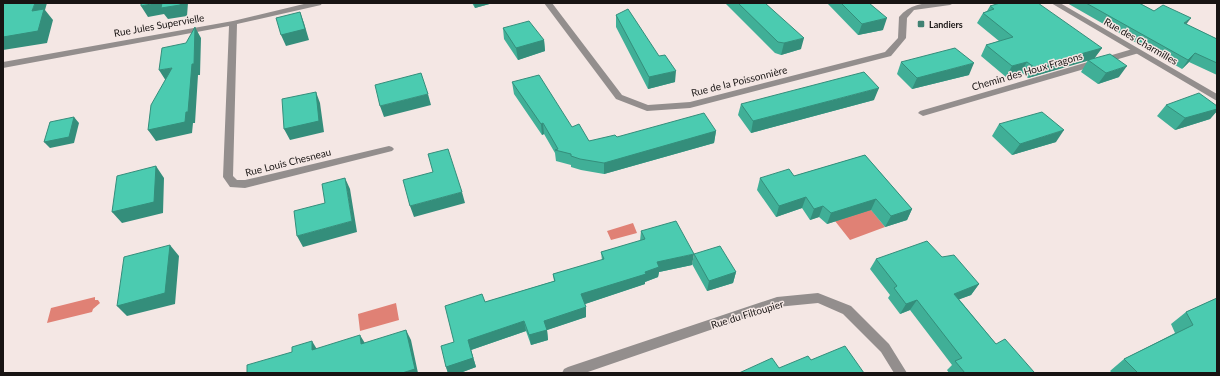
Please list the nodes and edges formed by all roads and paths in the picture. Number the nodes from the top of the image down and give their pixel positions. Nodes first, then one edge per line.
1 (318, 3) edge
2 (548, 3) edge
3 (950, 3) edge
4 (1055, 3) edge
5 (233, 23) junction
6 (1136, 51) junction
7 (3, 65) edge
8 (1217, 98) edge
9 (923, 113) dead end
10 (389, 149) dead end
11 (568, 373) edge
12 (901, 373) edge

1 - 5 street, Rue Jules Supervielle
2 - 3 street, Rue de la Poissonnière
4 - 6 street, Rue des Charmilles
5 - 7 street, Rue Jules Supervielle
5 - 10 street, Rue Louis Chesneau
6 - 8 street, Rue des Charmilles
6 - 9 street, Chemin des Houx Fragons
11 - 12 street, Rue du Filtoupier

